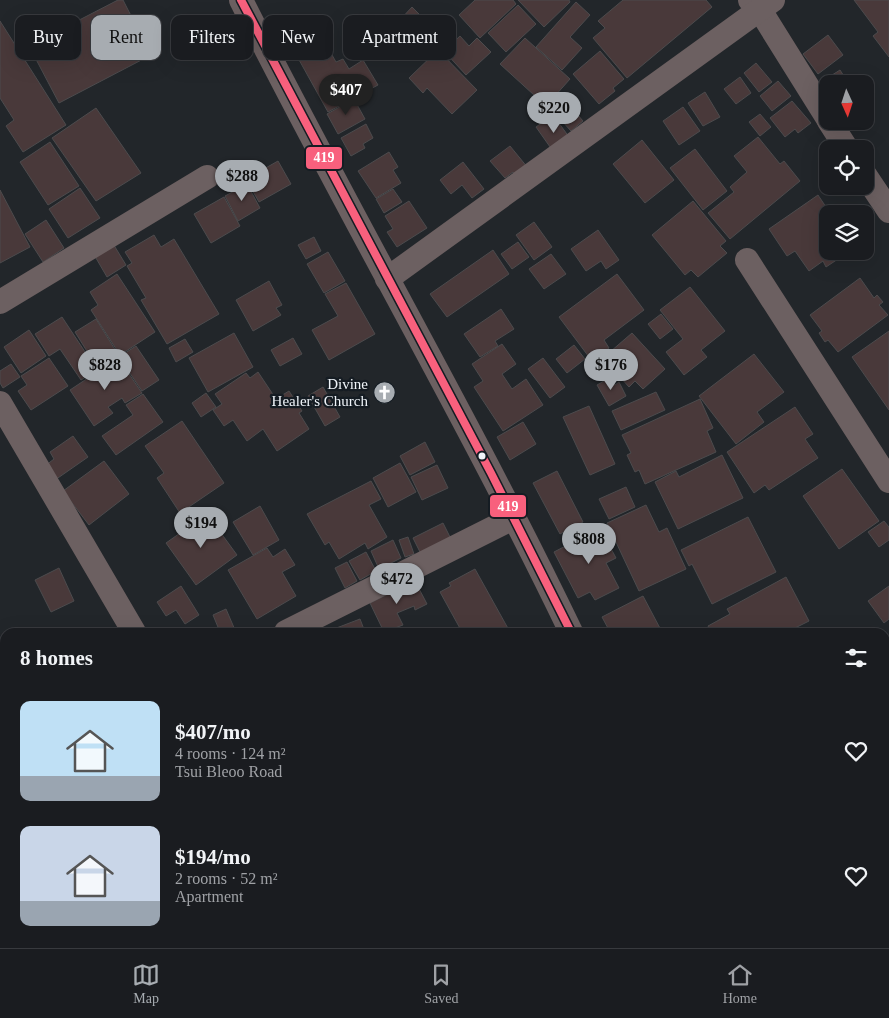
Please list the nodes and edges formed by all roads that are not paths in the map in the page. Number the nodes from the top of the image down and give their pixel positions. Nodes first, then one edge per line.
1 (241, 0) edge
2 (761, 3) edge
3 (819, 104) edge
4 (207, 177) dead end
5 (874, 188) edge
6 (889, 210) edge
7 (747, 260) dead end
8 (387, 278) junction
9 (0, 302) edge
10 (0, 404) edge
11 (888, 476) edge
12 (515, 516) junction
13 (132, 628) edge
14 (294, 628) edge
15 (569, 628) edge

1 - 8 street
2 - 3 street
2 - 8 street
4 - 9 street
5 - 6 street
7 - 11 street
8 - 12 street
10 - 13 street
12 - 14 street
12 - 15 street

